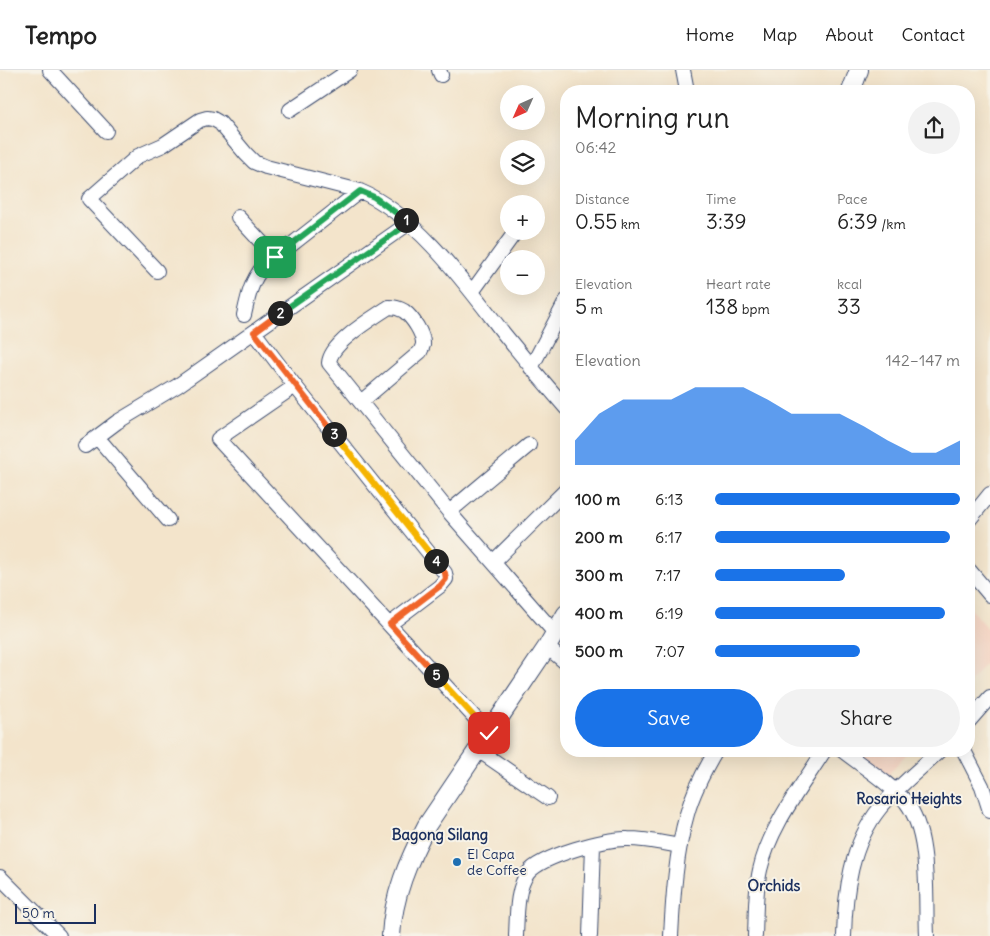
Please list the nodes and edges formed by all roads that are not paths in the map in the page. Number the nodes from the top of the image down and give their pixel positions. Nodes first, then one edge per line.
1 (50, 70) edge
2 (350, 70) edge
3 (683, 70) edge
4 (859, 70) edge
5 (686, 85) edge
6 (853, 85) edge
7 (290, 110) dead end
8 (106, 131) dead end
9 (360, 191) junction
10 (238, 218) dead end
11 (409, 223) junction
12 (510, 240) edge
13 (275, 257) junction
14 (158, 271) dead end
15 (472, 292) junction
16 (560, 312) edge
17 (244, 315) dead end
18 (254, 332) junction
19 (531, 368) junction
20 (295, 386) junction
21 (362, 401) junction
22 (560, 401) edge
23 (97, 437) junction
24 (529, 445) dead end
25 (85, 446) dead end
26 (990, 494) edge
27 (560, 496) edge
28 (449, 512) junction
29 (975, 513) edge
30 (168, 520) dead end
31 (493, 562) junction
32 (975, 577) edge
33 (990, 594) edge
34 (390, 624) junction
35 (560, 624) edge
36 (551, 640) junction
37 (560, 654) edge
38 (990, 697) edge
39 (975, 713) edge
40 (489, 733) junction
41 (478, 750) junction
42 (713, 757) edge
43 (820, 757) edge
44 (852, 757) edge
45 (933, 757) edge
46 (967, 757) edge
47 (896, 792) junction
48 (548, 798) dead end
49 (990, 811) edge
50 (593, 845) junction
51 (680, 846) junction
52 (0, 878) edge
53 (59, 936) edge
54 (391, 936) edge
55 (516, 936) edge
56 (590, 936) edge
57 (671, 936) edge
58 (755, 936) edge
59 (844, 936) edge
60 (927, 936) edge

1 - 8 street
2 - 7 street
3 - 5 street
4 - 6 main road
9 - 11 street
9 - 13 street
9 - 14 street
10 - 13 street
11 - 15 street
11 - 18 street
12 - 15 street
13 - 17 street
15 - 19 street
16 - 19 street
18 - 20 street
18 - 23 street
19 - 22 street
20 - 34 street
20 - 34 street
21 - 21 street
21 - 28 street
23 - 25 street
23 - 30 street
24 - 28 street
26 - 29 street
27 - 31 street
28 - 31 street
31 - 36 street
32 - 33 street
34 - 40 street
35 - 36 main road
36 - 37 street
36 - 40 main road
38 - 39 street
40 - 41 main road
41 - 48 street
41 - 54 main road
42 - 51 street
43 - 58 street
44 - 47 street
45 - 47 street
46 - 49 street
47 - 59 street
47 - 60 street
50 - 51 street
50 - 55 street
50 - 56 street
51 - 57 street
52 - 53 street

